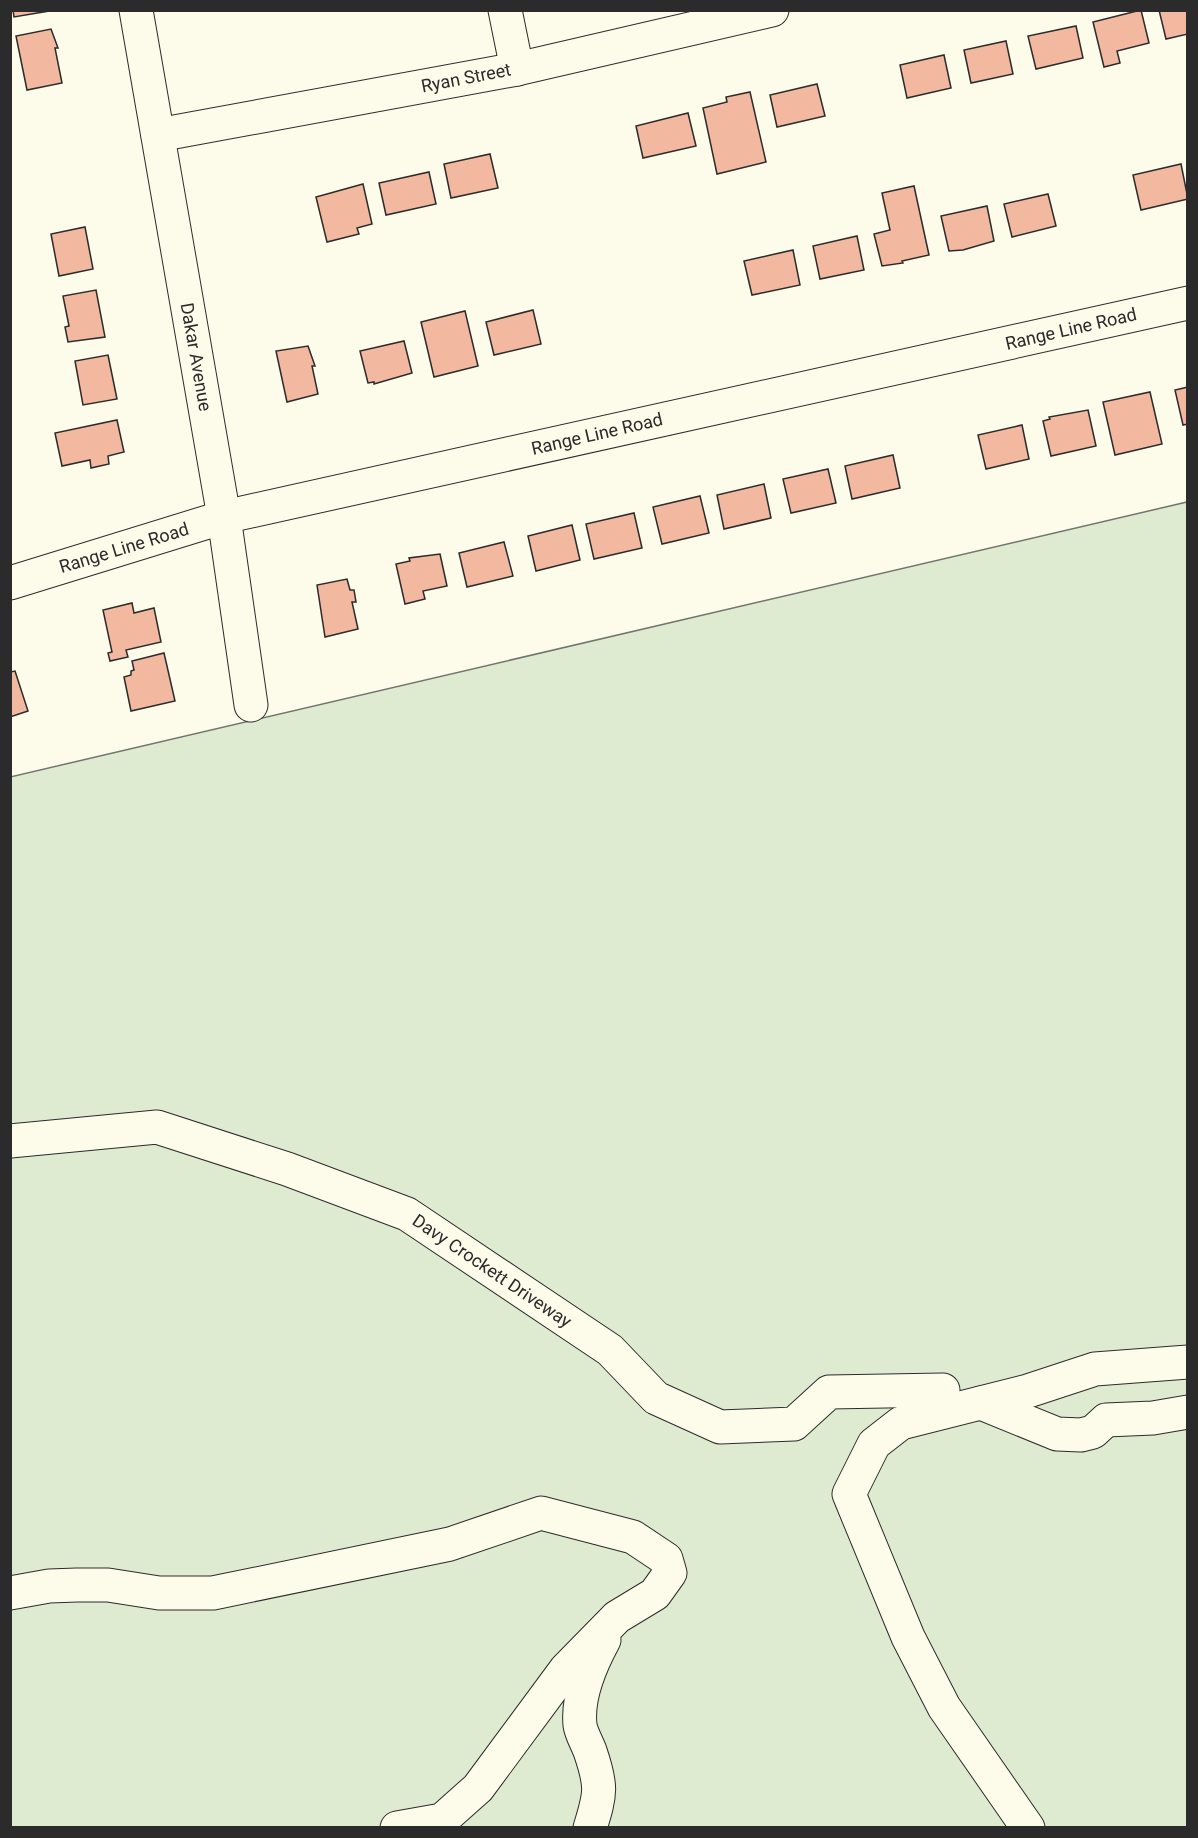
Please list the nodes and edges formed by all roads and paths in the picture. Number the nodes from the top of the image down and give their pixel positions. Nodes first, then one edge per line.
1 (136, 10) edge
2 (504, 10) edge
3 (772, 10) edge
4 (517, 69) junction
5 (158, 135) junction
6 (1188, 303) edge
7 (224, 517) junction
8 (10, 583) edge
9 (251, 705) dead end
10 (10, 1141) edge
11 (1188, 1362) edge
12 (943, 1390) dead end
13 (981, 1403) junction
14 (1188, 1412) edge
15 (10, 1593) edge
16 (617, 1617) junction
17 (398, 1827) edge
18 (590, 1827) edge
19 (1028, 1827) edge

1 - 5 street, Dakar Avenue
2 - 4 street
3 - 4 street, Ryan Street
4 - 5 street, Ryan Street
5 - 7 street, Dakar Avenue
6 - 7 street, Range Line Road
7 - 8 street, Range Line Road
7 - 9 street, Dakar Avenue
10 - 12 street, Davy Crockett Driveway
11 - 13 street
13 - 14 street
13 - 19 street
15 - 16 street
16 - 17 street
16 - 18 street

